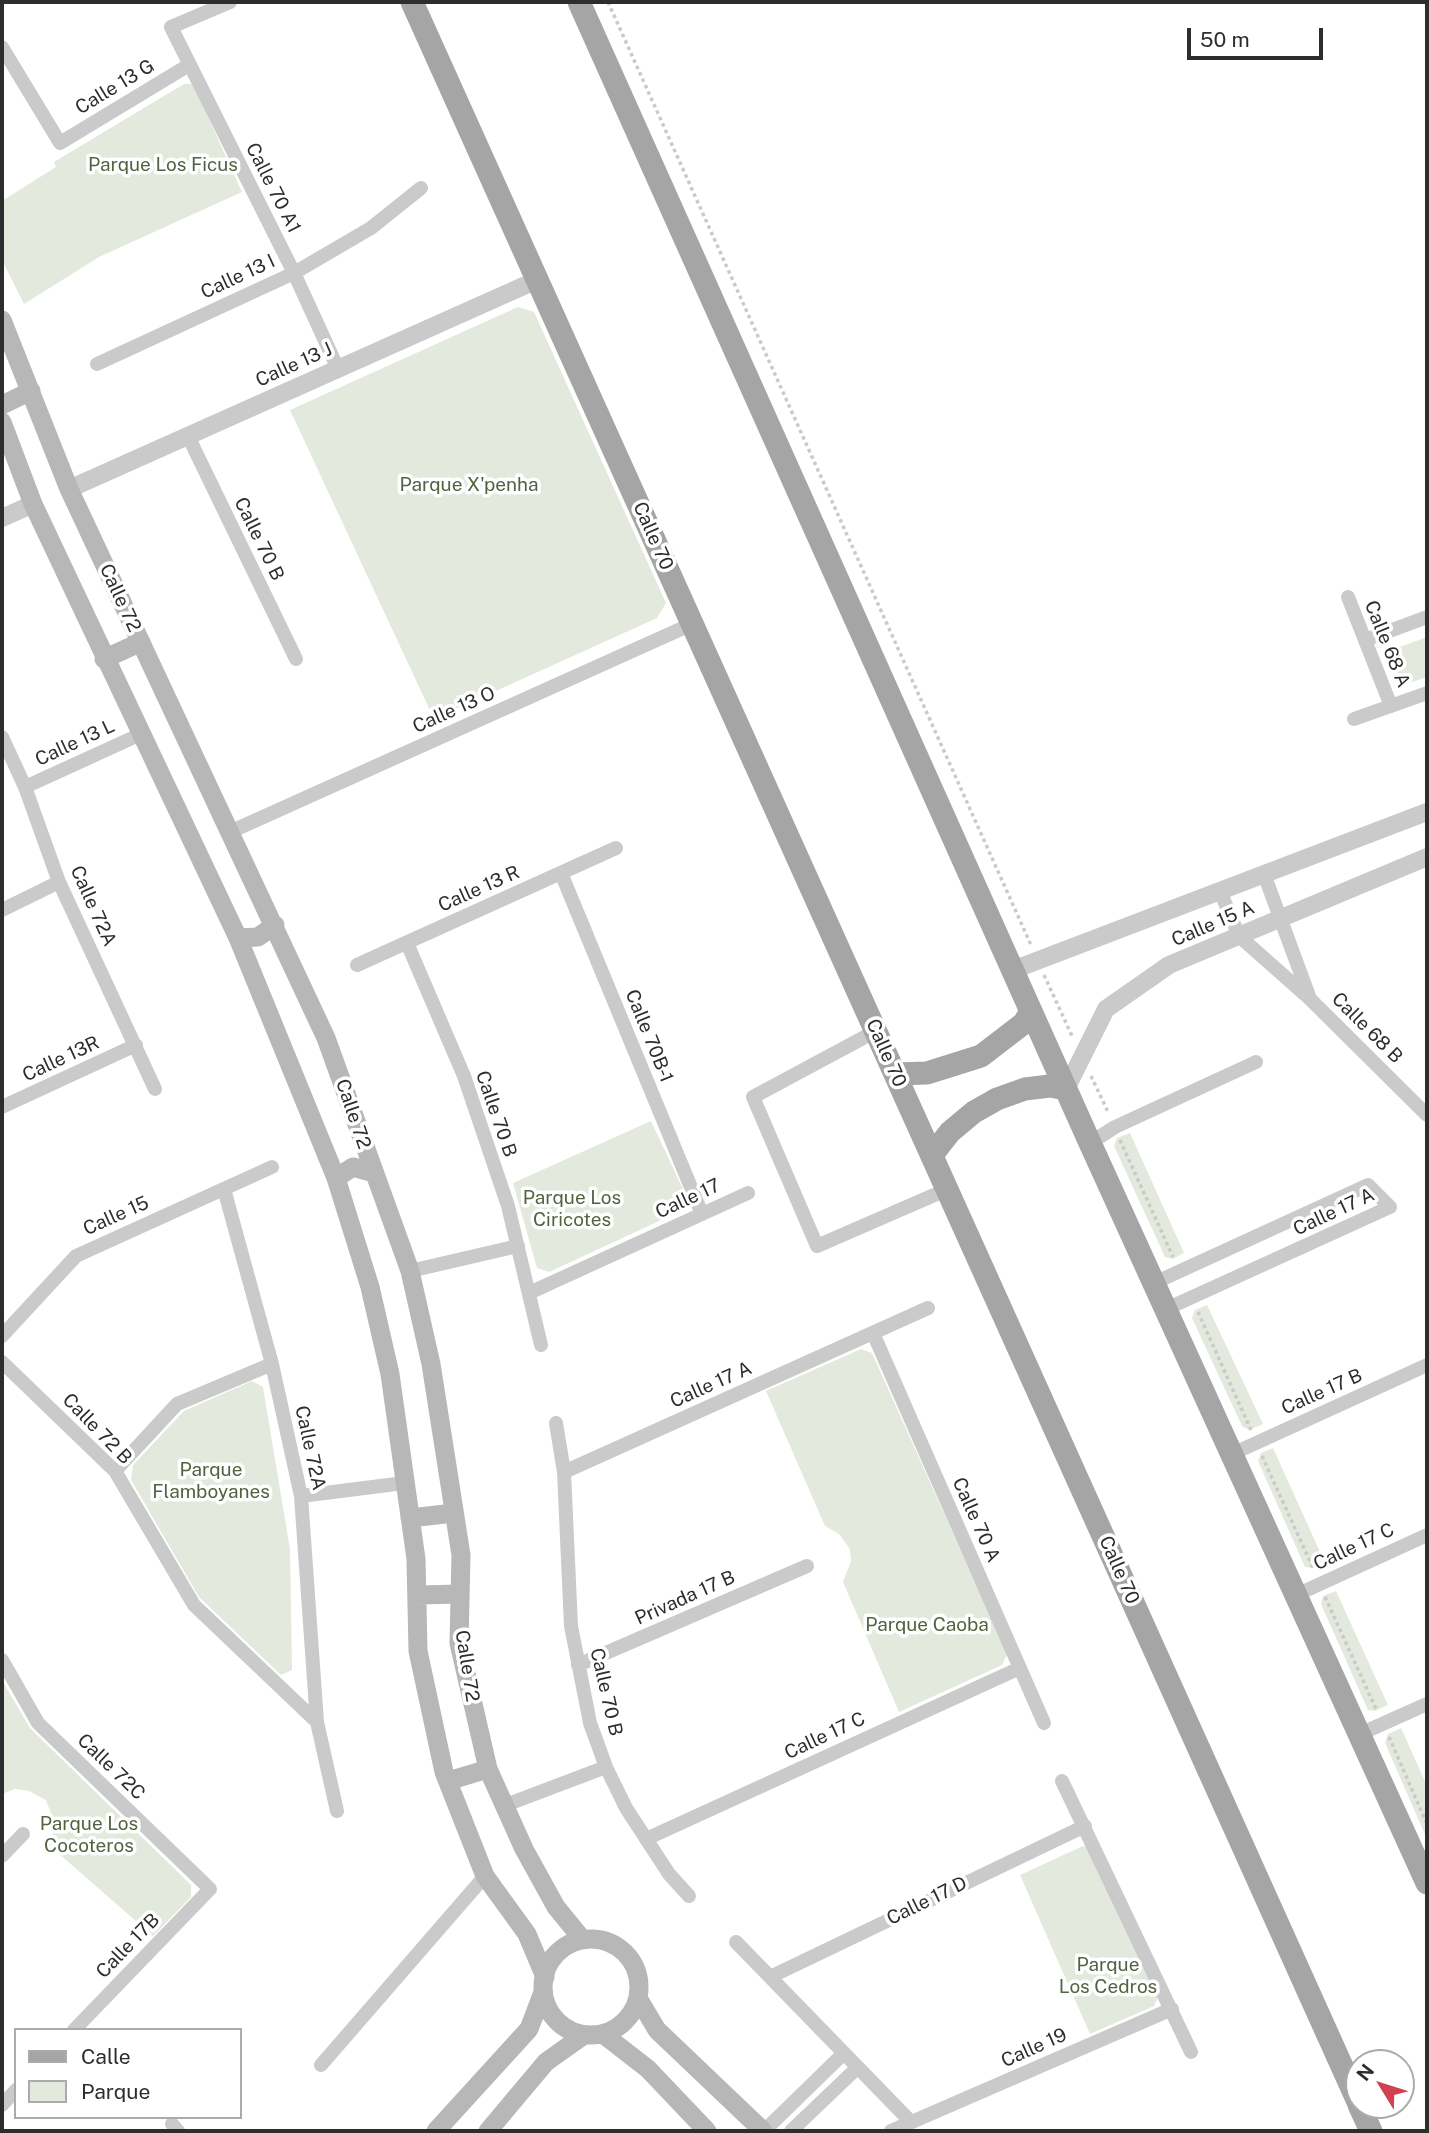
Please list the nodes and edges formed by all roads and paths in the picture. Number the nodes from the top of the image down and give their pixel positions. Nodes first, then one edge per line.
1 (230, 2) edge
2 (412, 2) edge
3 (579, 2) edge
4 (608, 2) edge
5 (2, 47) edge
6 (189, 65) junction
7 (421, 188) dead end
8 (294, 273) junction
9 (537, 280) junction
10 (2, 320) edge
11 (97, 364) dead end
12 (338, 369) junction
13 (31, 391) junction
14 (2, 405) edge
15 (2, 422) edge
16 (188, 436) junction
17 (69, 489) junction
18 (33, 504) junction
19 (2, 518) edge
20 (1348, 597) dead end
21 (1427, 617) edge
22 (692, 624) junction
23 (1365, 640) junction
24 (141, 642) junction
25 (104, 659) junction
26 (296, 659) dead end
27 (1427, 693) edge
28 (1391, 706) junction
29 (1354, 719) dead end
30 (141, 734) junction
31 (2, 737) edge
32 (25, 787) junction
33 (1427, 812) edge
34 (232, 831) junction
35 (616, 848) dead end
36 (1427, 857) edge
37 (561, 873) junction
38 (1264, 874) junction
39 (59, 882) junction
40 (1220, 891) junction
41 (2, 910) edge
42 (1282, 918) junction
43 (275, 925) junction
44 (1240, 936) junction
45 (238, 938) junction
46 (407, 943) junction
47 (1037, 960) junction
48 (357, 965) dead end
49 (1013, 970) junction
50 (1309, 998) junction
51 (1031, 1011) junction
52 (876, 1031) junction
53 (136, 1045) junction
54 (1082, 1056) junction
55 (1256, 1062) dead end
56 (896, 1074) junction
57 (155, 1089) dead end
58 (1066, 1089) junction
59 (2, 1107) edge
60 (1427, 1115) edge
61 (1115, 1127) junction
62 (1090, 1143) junction
63 (932, 1155) junction
64 (272, 1167) dead end
65 (374, 1173) junction
66 (336, 1178) junction
67 (224, 1189) junction
68 (948, 1189) junction
69 (748, 1193) dead end
70 (702, 1214) junction
71 (517, 1246) junction
72 (410, 1271) junction
73 (1180, 1272) junction
74 (1154, 1283) junction
75 (529, 1293) junction
76 (1191, 1298) junction
77 (928, 1308) dead end
78 (1166, 1309) junction
79 (873, 1333) junction
80 (2, 1336) edge
81 (541, 1345) dead end
82 (2, 1362) edge
83 (272, 1364) junction
84 (1427, 1365) edge
85 (556, 1423) dead end
86 (1256, 1443) junction
87 (1232, 1454) junction
88 (116, 1471) junction
89 (564, 1472) junction
90 (404, 1483) junction
91 (301, 1496) junction
92 (454, 1513) junction
93 (410, 1518) junction
94 (1427, 1535) edge
95 (807, 1566) dead end
96 (1320, 1584) junction
97 (460, 1594) junction
98 (417, 1595) junction
99 (1296, 1595) junction
100 (2, 1660) edge
101 (579, 1665) junction
102 (1020, 1668) junction
103 (1427, 1704) edge
104 (317, 1722) junction
105 (1044, 1723) dead end
106 (1383, 1724) junction
107 (1360, 1734) junction
108 (606, 1767) junction
109 (488, 1769) junction
110 (1062, 1781) dead end
111 (448, 1782) junction
112 (503, 1806) junction
113 (337, 1811) dead end
114 (1427, 1824) edge
115 (1085, 1826) junction
116 (23, 1834) dead end
117 (646, 1839) junction
118 (2, 1856) edge
119 (485, 1876) junction
120 (1426, 1878) edge
121 (210, 1889) joint
122 (689, 1896) dead end
123 (583, 1940) junction
124 (736, 1942) dead end
125 (770, 1977) junction
126 (544, 1982) junction
127 (638, 1998) junction
128 (1172, 2009) junction
129 (76, 2028) edge
130 (594, 2034) junction
131 (1191, 2052) dead end
132 (843, 2054) junction
133 (321, 2065) dead end
134 (857, 2068) junction
135 (1345, 2074) edge
136 (14, 2092) edge
137 (2, 2105) edge
138 (911, 2122) junction
139 (436, 2131) edge
140 (488, 2131) edge
141 (708, 2131) edge
142 (763, 2131) edge
143 (791, 2131) edge
144 (891, 2131) edge

1 - 6 street, Calle 70 A1
2 - 9 main road, Calle 70
3 - 49 main road
4 - 47 path
5 - 6 street, Calle 13 G
6 - 8 street, Calle 70 A1
7 - 8 street, Calle 13 I
8 - 11 street, Calle 13 I
8 - 12 street, Calle 70 A1
9 - 12 street, Calle 13 J
9 - 22 main road, Calle 70
10 - 13 main road, Calle 72
12 - 16 street, Calle 13 J
13 - 14 main road
13 - 17 main road, Calle 72
15 - 18 main road, Calle 72
16 - 17 street, Calle 13 J
16 - 26 street, Calle 70 B
17 - 24 main road, Calle 72
18 - 19 street
18 - 25 main road, Calle 72
20 - 23 street, Calle 68 A
21 - 23 street
22 - 34 street, Calle 13 O
22 - 52 main road, Calle 70
23 - 28 street, Calle 68 A
24 - 25 main road
24 - 34 main road, Calle 72
25 - 30 main road, Calle 72
27 - 28 street
28 - 29 street
30 - 32 street, Calle 13 L
30 - 45 main road, Calle 72
31 - 32 street, Calle 72A
32 - 39 street, Calle 72A
33 - 38 street, Calle 15 A
34 - 43 main road, Calle 72
35 - 37 street, Calle 13 R
36 - 42 street, Calle 15 A
37 - 46 street, Calle 13 R
37 - 70 street, Calle 70B-1
38 - 40 street, Calle 15 A
38 - 42 street, Calle 68 B
39 - 41 street
39 - 53 street, Calle 72A
40 - 44 street, Calle 68 B
40 - 47 street, Calle 15 A
42 - 44 street, Calle 15 A
42 - 50 street, Calle 68 B
43 - 45 main road
43 - 65 main road, Calle 72
44 - 50 street, Calle 68 B
44 - 54 street, Calle 15 A
45 - 66 main road, Calle 72
46 - 48 street, Calle 13 R
46 - 71 street, Calle 70 B
47 - 49 street, Calle 15 A
47 - 54 path
49 - 51 main road
50 - 60 street, Calle 68 B
51 - 56 main road
51 - 58 main road
52 - 56 main road, Calle 70
52 - 68 street
53 - 57 street, Calle 72A
53 - 59 street, Calle 13R
54 - 58 street, Calle 15 A
54 - 61 path
55 - 61 street
56 - 63 main road, Calle 70
58 - 62 main road
58 - 63 main road
61 - 62 street
61 - 73 path
62 - 74 main road
63 - 68 main road, Calle 70
64 - 67 street, Calle 15
65 - 66 main road
65 - 72 main road, Calle 72
66 - 90 main road, Calle 72
67 - 80 street, Calle 15
67 - 83 street, Calle 72A
68 - 135 main road, Calle 70
69 - 70 street, Calle 17
70 - 75 street, Calle 17
71 - 72 street
71 - 75 street, Calle 70 B
72 - 92 main road, Calle 72
73 - 74 street, Calle 17 A
73 - 76 street, Calle 17 A
74 - 78 main road
75 - 81 street, Calle 70 B
76 - 78 street, Calle 17 A
76 - 86 path
77 - 79 street, Calle 17 A
78 - 87 main road
79 - 89 street, Calle 17 A
79 - 102 street, Calle 70 A
82 - 88 street, Calle 72 B
83 - 88 street
83 - 91 street, Calle 72A
84 - 86 street, Calle 17 B
85 - 89 street, Calle 70 B
86 - 87 street, Calle 17 B
86 - 96 path
87 - 99 main road
88 - 104 street, Calle 72 B
89 - 101 street, Calle 70 B
90 - 91 street
90 - 93 main road, Calle 72
91 - 104 street, Calle 72A
92 - 93 main road
92 - 97 main road, Calle 72
93 - 98 main road, Calle 72
94 - 96 street, Calle 17 C
95 - 101 street, Privada 17 B
96 - 99 street, Calle 17 C
96 - 106 path
97 - 98 main road
97 - 109 main road, Calle 72
98 - 111 main road, Calle 72
99 - 107 main road
100 - 121 street, Calle 72C
101 - 108 street, Calle 70 B
102 - 105 street, Calle 70 A
102 - 117 street, Calle 17 C
103 - 106 street
104 - 113 street, Calle 72A
106 - 107 street
106 - 114 path
107 - 120 main road
108 - 112 street
108 - 117 street, Calle 70 B
109 - 111 main road
109 - 112 main road, Calle 72
110 - 115 street
111 - 119 main road, Calle 72
112 - 123 main road, Calle 72
115 - 125 street, Calle 17 D
115 - 128 street
116 - 118 street
117 - 122 street, Calle 70 B
119 - 126 main road, Calle 72
119 - 133 street
121 - 129 street, Calle 17B
123 - 126 main road
123 - 127 main road
124 - 125 street
125 - 132 street
126 - 130 main road
126 - 139 main road
127 - 130 main road
127 - 142 main road
128 - 131 street
128 - 138 street, Calle 19
130 - 140 main road
130 - 141 main road
132 - 134 street
132 - 142 street
134 - 138 street
134 - 143 street
136 - 137 street
138 - 144 street, Calle 19

